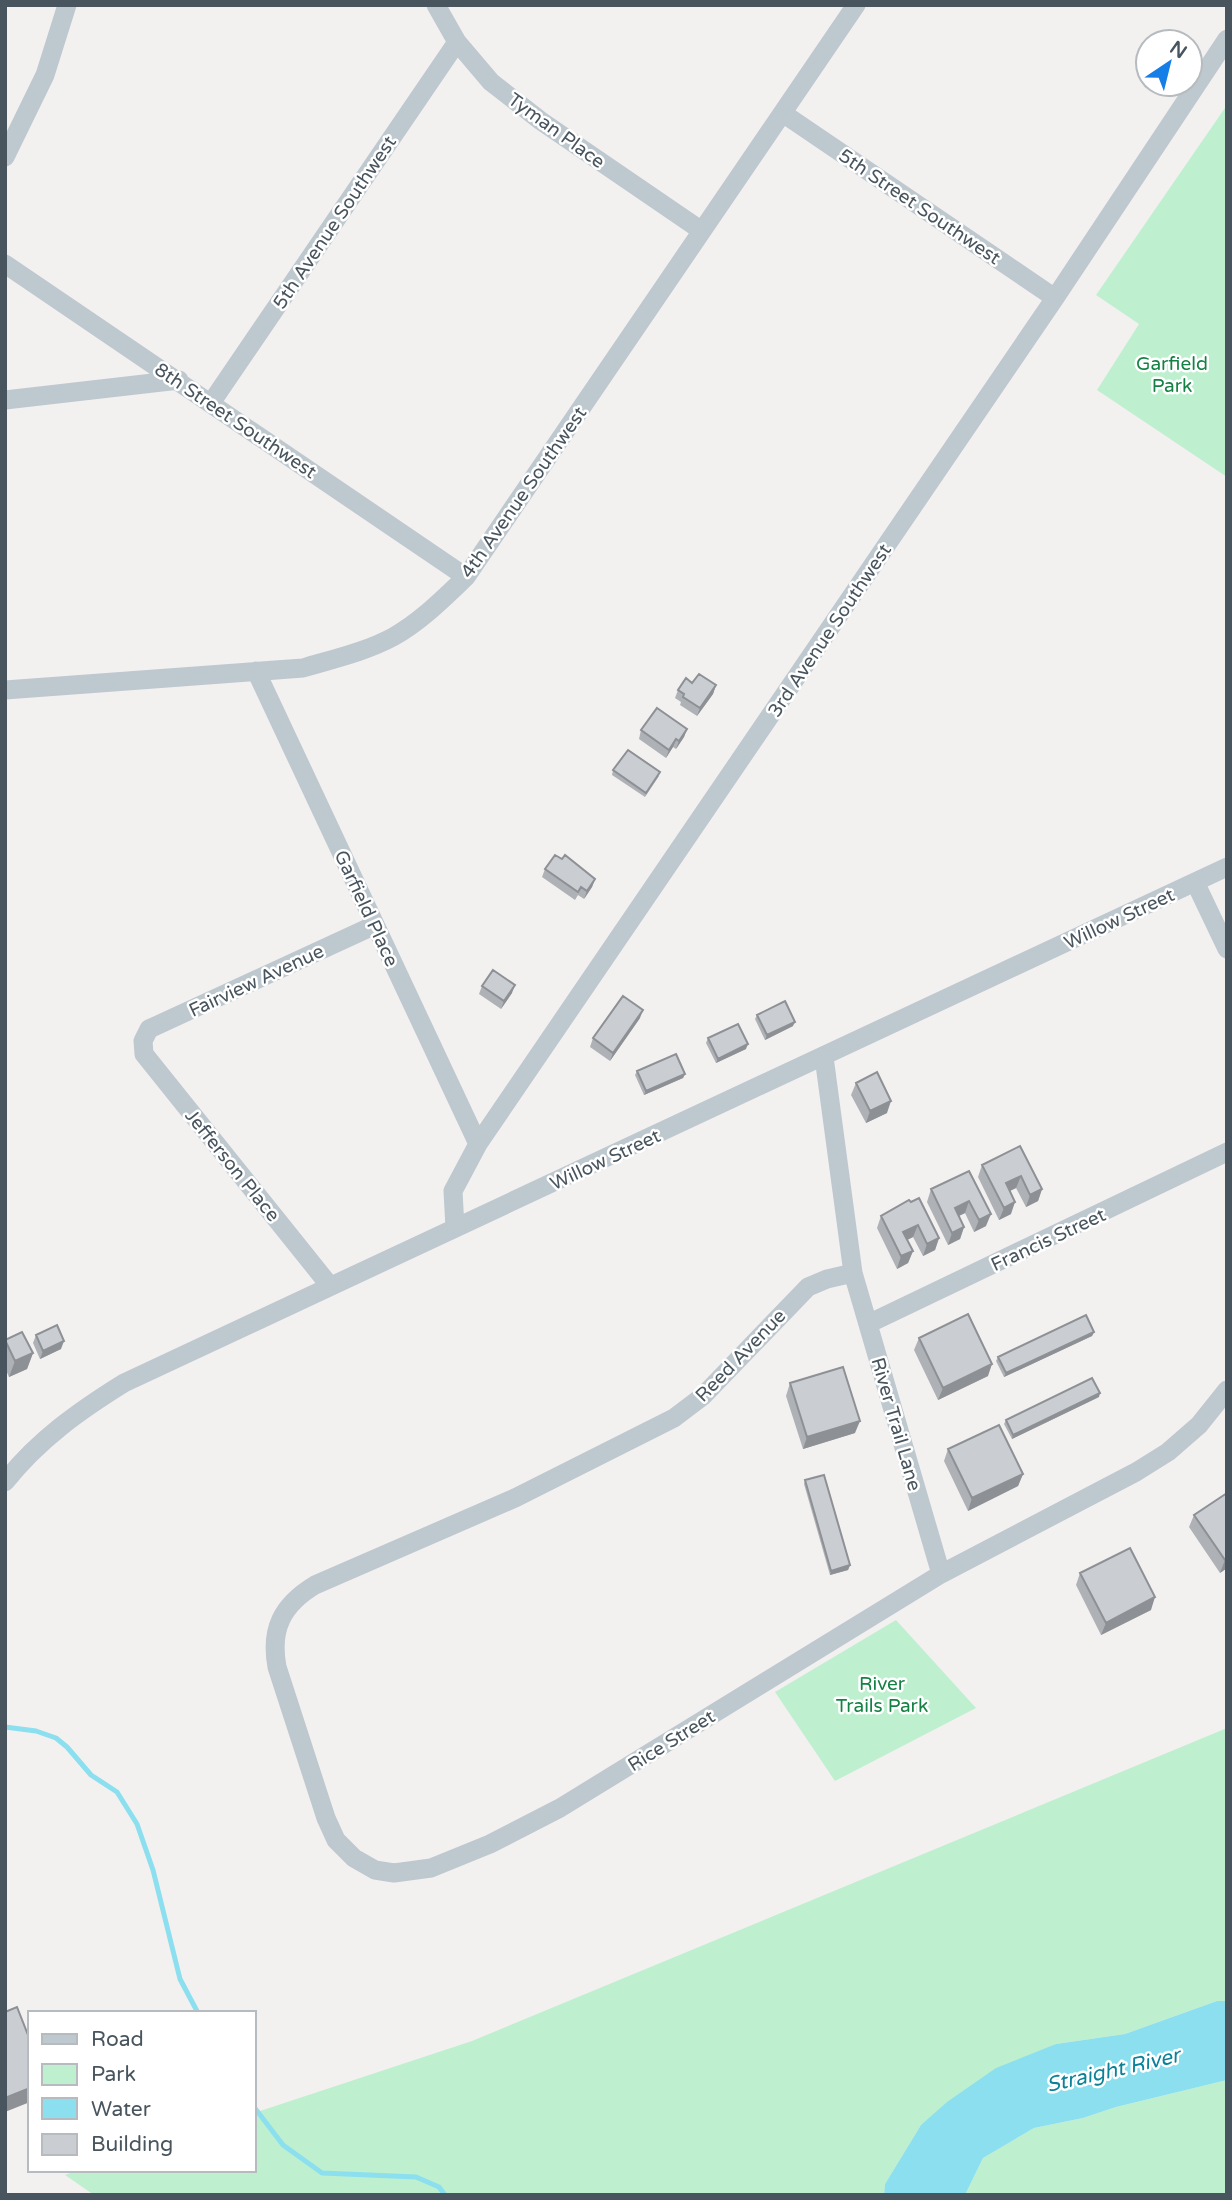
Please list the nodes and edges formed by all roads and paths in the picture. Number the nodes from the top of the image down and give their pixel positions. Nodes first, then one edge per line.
1 (67, 5) edge
2 (436, 5) edge
3 (856, 5) edge
4 (1227, 38) edge
5 (457, 42) junction
6 (784, 114) junction
7 (5, 157) edge
8 (702, 231) junction
9 (5, 264) edge
10 (1055, 298) junction
11 (179, 380) junction
12 (5, 400) edge
13 (211, 403) junction
14 (466, 577) junction
15 (256, 671) junction
16 (5, 690) edge
17 (1227, 867) edge
18 (1195, 882) junction
19 (375, 925) junction
20 (1227, 949) edge
21 (143, 1041) joint
22 (824, 1057) junction
23 (478, 1144) junction
24 (1227, 1152) edge
25 (455, 1228) junction
26 (853, 1273) junction
27 (330, 1286) junction
28 (867, 1324) junction
29 (1227, 1390) edge
30 (5, 1482) edge
31 (941, 1574) junction
32 (314, 1585) joint

1 - 7 street
2 - 5 street, Tyman Place
3 - 6 street, 4th Avenue Southwest
4 - 10 street, 3rd Avenue Southwest
5 - 8 street, Tyman Place
5 - 13 street, 5th Avenue Southwest
6 - 8 street, 4th Avenue Southwest
6 - 10 street, 5th Street Southwest
8 - 14 street, 4th Avenue Southwest
9 - 11 street, 8th Street Southwest
10 - 23 street, 3rd Avenue Southwest
11 - 12 street
11 - 13 street, 8th Street Southwest
13 - 14 street, 8th Street Southwest
14 - 15 street, 4th Avenue Southwest
15 - 16 street, 4th Avenue Southwest
15 - 19 street, Garfield Place
17 - 18 street, Willow Street
18 - 20 street
18 - 22 street, Willow Street
19 - 21 street, Fairview Avenue
19 - 23 street, Garfield Place
21 - 27 street, Jefferson Place
22 - 25 street, Willow Street
22 - 26 street
23 - 25 street, 3rd Avenue Southwest
24 - 28 street, Francis Street
25 - 27 street, Willow Street
26 - 28 street, River Trail Lane
26 - 32 street, Reed Avenue
27 - 30 street, Willow Street
28 - 31 street, River Trail Lane
29 - 31 street, Rice Street
31 - 32 street, Rice Street

